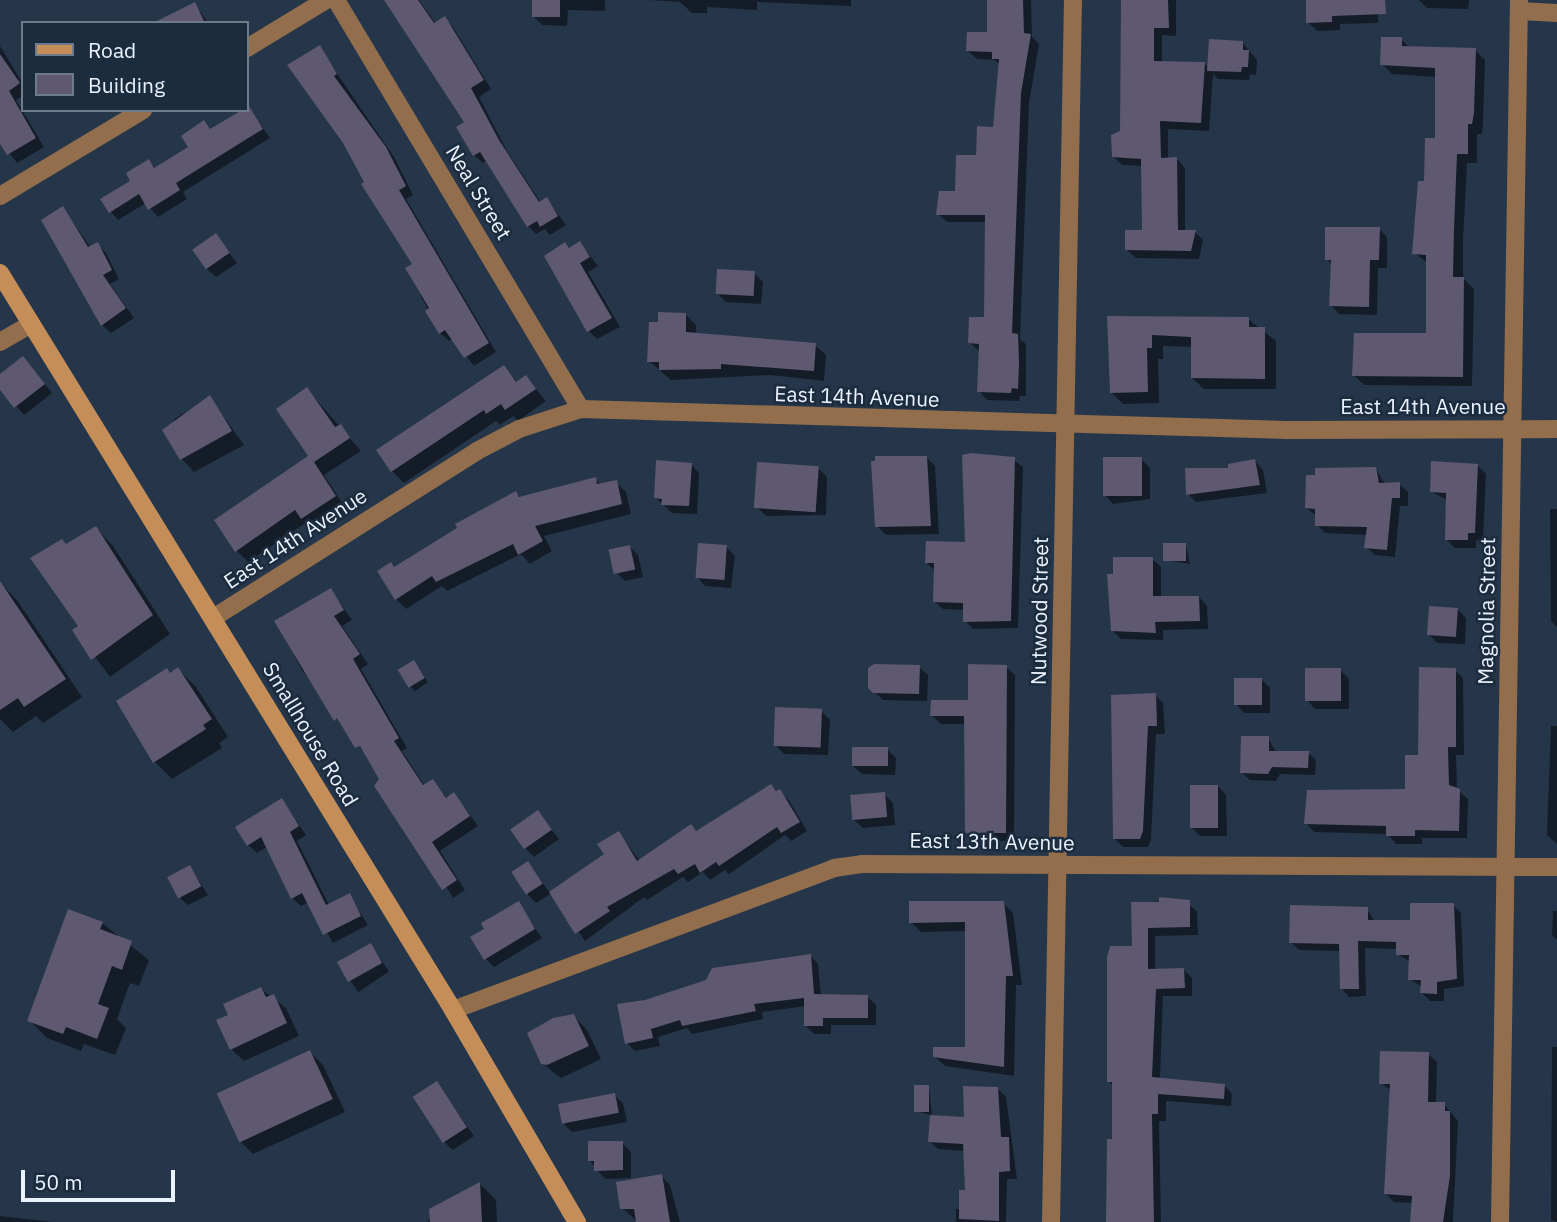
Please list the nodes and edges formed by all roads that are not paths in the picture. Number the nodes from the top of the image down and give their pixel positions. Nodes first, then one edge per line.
1 (326, 0) edge
2 (336, 0) edge
3 (1073, 0) edge
4 (1519, 6) edge
5 (1557, 13) edge
6 (248, 47) edge
7 (140, 112) edge
8 (0, 196) edge
9 (0, 273) edge
10 (31, 324) junction
11 (0, 342) edge
12 (581, 409) junction
13 (1066, 424) junction
14 (1510, 428) junction
15 (1557, 429) edge
16 (213, 618) junction
17 (1057, 865) junction
18 (1506, 867) junction
19 (1557, 867) edge
20 (453, 1010) junction
21 (578, 1222) edge
22 (1051, 1222) edge
23 (1500, 1222) edge

1 - 6 street
2 - 12 street, Neal Street
3 - 13 street, Nutwood Street
4 - 5 street
4 - 14 street, Magnolia Street
7 - 8 street
9 - 10 street, Smallhouse Road
10 - 11 street
10 - 16 street, Smallhouse Road
12 - 13 street, East 14th Avenue
12 - 16 street, East 14th Avenue
13 - 14 street, East 14th Avenue
13 - 17 street, Nutwood Street
14 - 15 street, East 14th Avenue
14 - 18 street, Magnolia Street
16 - 20 street, Smallhouse Road
17 - 18 street, East 13th Avenue
17 - 20 street, East 13th Avenue
17 - 22 street, Nutwood Street
18 - 19 street, East 13th Avenue
18 - 23 street, Magnolia Street
20 - 21 street, Smallhouse Road

